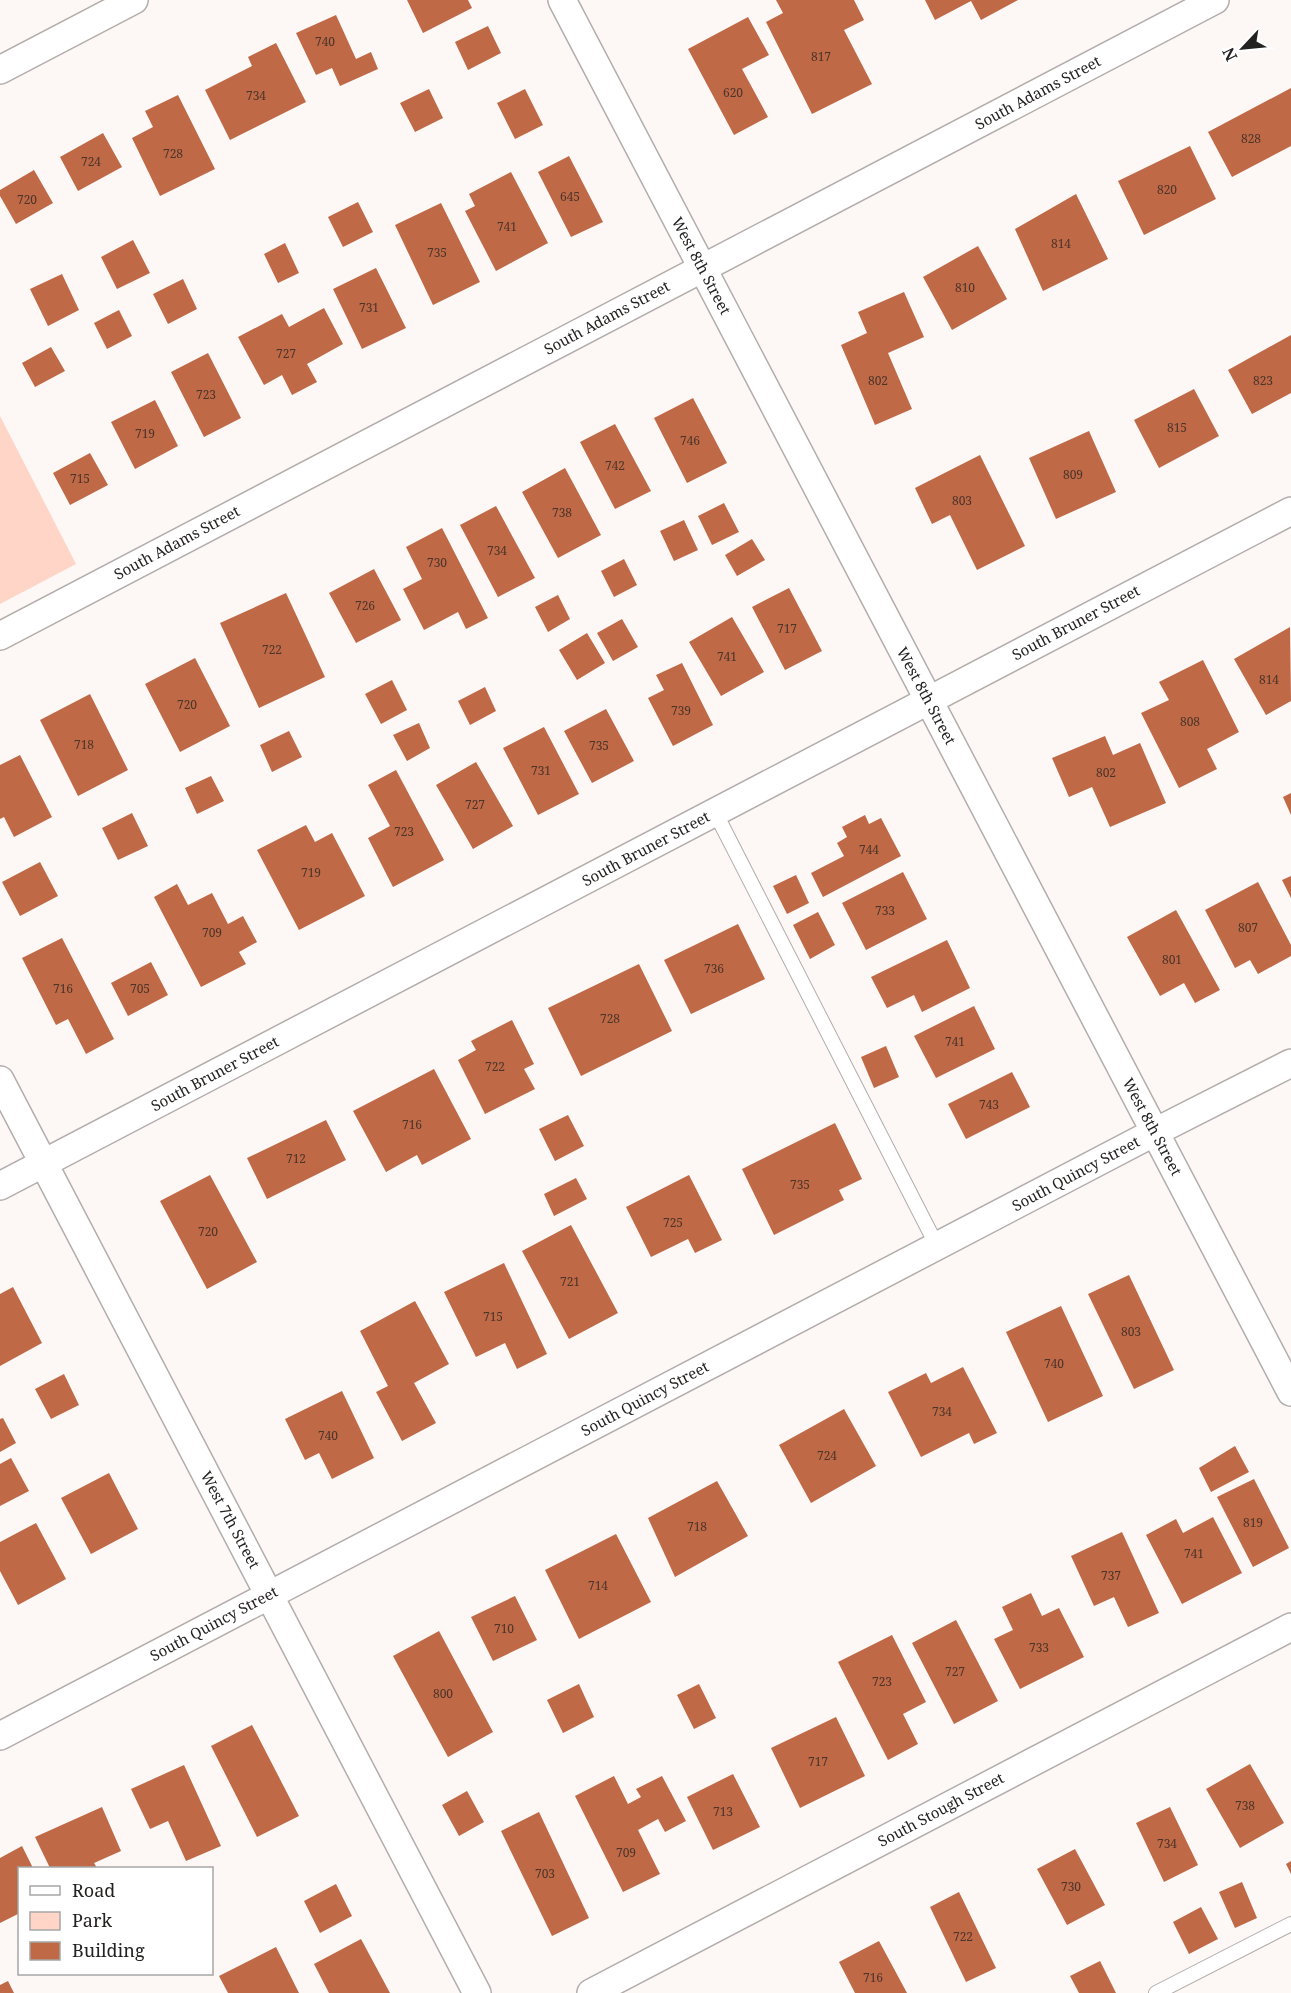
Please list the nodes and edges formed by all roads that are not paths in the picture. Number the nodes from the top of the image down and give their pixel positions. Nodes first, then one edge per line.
1 (134, 0) edge
2 (562, 0) edge
3 (1215, 0) edge
4 (0, 70) edge
5 (703, 268) junction
6 (1291, 511) edge
7 (0, 636) edge
8 (929, 700) junction
9 (715, 812) junction
10 (1291, 1063) edge
11 (0, 1080) edge
12 (1155, 1132) junction
13 (44, 1164) junction
14 (0, 1186) edge
15 (937, 1246) junction
16 (1291, 1392) edge
17 (270, 1595) junction
18 (1291, 1627) edge
19 (0, 1736) edge
20 (1291, 1924) edge
21 (477, 1993) edge
22 (591, 1993) edge
23 (1156, 1993) edge

1 - 4 street
2 - 5 street, West 8th Street
3 - 5 street, South Adams Street
5 - 7 street, South Adams Street
5 - 8 street, West 8th Street
6 - 8 street, South Bruner Street
8 - 9 street, South Bruner Street
8 - 12 street, West 8th Street
9 - 13 street, South Bruner Street
9 - 15 lane
10 - 12 street, South Quincy Street
11 - 13 street, West 7th Street
12 - 15 street, South Quincy Street
12 - 16 street, West 8th Street
13 - 14 street, South Bruner Street
13 - 17 street, West 7th Street
15 - 17 street, South Quincy Street
17 - 19 street, South Quincy Street
17 - 21 street, West 7th Street
18 - 22 street, South Stough Street
20 - 23 lane

